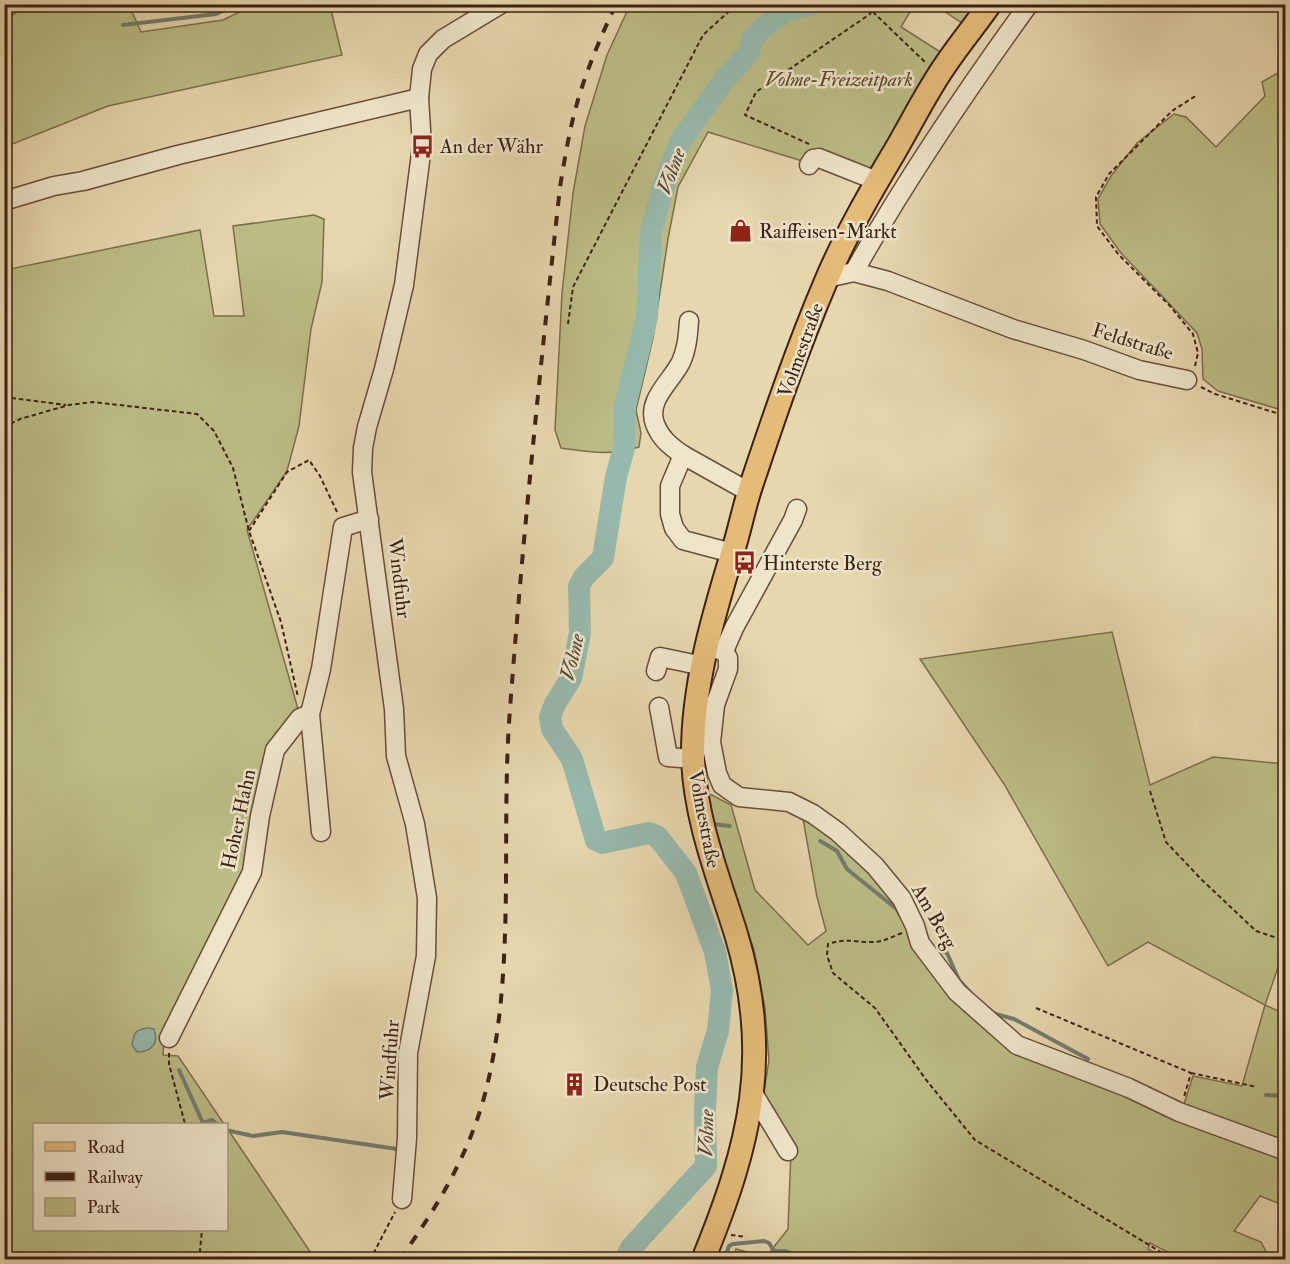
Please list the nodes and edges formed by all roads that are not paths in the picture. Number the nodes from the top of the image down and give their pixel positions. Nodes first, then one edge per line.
1 (501, 4) edge
2 (990, 4) edge
3 (1029, 4) edge
4 (419, 98) junction
5 (809, 165) dead end
6 (877, 181) junction
7 (4, 201) edge
8 (854, 272) junction
9 (827, 278) junction
10 (689, 321) dead end
11 (1187, 380) road end
12 (682, 454) junction
13 (749, 492) junction
14 (797, 509) dead end
15 (369, 519) junction
16 (732, 553) junction
17 (711, 654) junction
18 (656, 672) dead end
19 (658, 707) dead end
20 (310, 714) junction
21 (693, 759) junction
22 (321, 832) dead end
23 (169, 1038) road end
24 (753, 1093) junction
25 (1286, 1151) edge
26 (788, 1152) dead end
27 (402, 1199) road end
28 (703, 1260) edge

1 - 4 street, Windfuhr
2 - 6 main road, Volmestraße
3 - 8 street
4 - 7 street
4 - 15 street, Windfuhr
5 - 6 street
6 - 9 main road, Volmestraße
8 - 9 street, Volmestraße
8 - 11 street, Feldstraße
9 - 13 main road, Volmestraße
10 - 12 street
12 - 13 street
12 - 16 street
13 - 16 main road, Volmestraße
14 - 17 street
15 - 20 street
15 - 27 street, Windfuhr
16 - 17 main road, Volmestraße
17 - 18 street
17 - 21 main road, Volmestraße
17 - 25 street, Am Berg
19 - 21 street
20 - 22 street
20 - 23 street, Hoher Hahn
21 - 24 main road, Volmestraße
24 - 26 street
24 - 28 main road, Volmestraße

